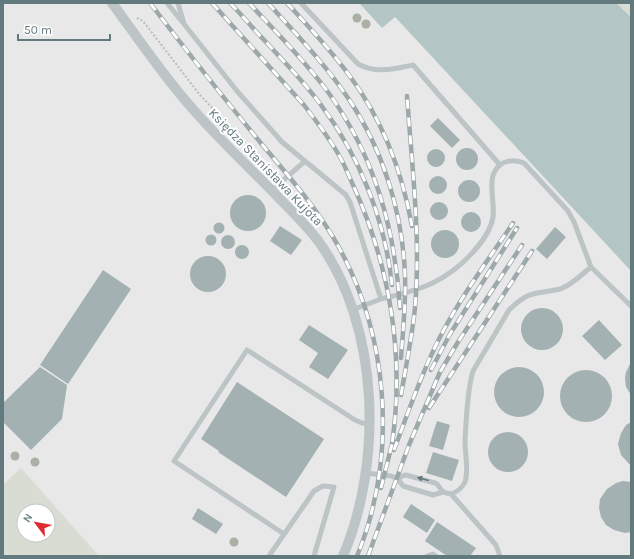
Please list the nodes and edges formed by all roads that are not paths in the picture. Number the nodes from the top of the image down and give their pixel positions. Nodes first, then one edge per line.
1 (112, 3) edge
2 (167, 3) edge
3 (178, 3) edge
4 (301, 3) edge
5 (184, 24) junction
6 (304, 162) junction
7 (500, 165) junction
8 (272, 190) junction
9 (591, 267) junction
10 (381, 299) junction
11 (631, 306) edge
12 (352, 310) junction
13 (370, 424) junction
14 (366, 473) junction
15 (398, 479) junction
16 (443, 492) junction
17 (451, 494) junction
18 (284, 534) junction
19 (269, 556) edge
20 (314, 556) edge
21 (344, 556) edge
22 (427, 556) edge
23 (436, 556) edge
24 (500, 556) edge

1 - 8 street, Księdza Stanisława Kujota
2 - 5 lane
3 - 5 lane
4 - 7 lane
5 - 6 lane
6 - 8 lane
6 - 10 lane
7 - 9 lane
7 - 10 lane
8 - 12 street, Księdza Stanisława Kujota
9 - 11 lane
9 - 17 lane
10 - 12 lane
12 - 13 street, Księdza Stanisława Kujota
13 - 14 street, Księdza Stanisława Kujota
13 - 18 lane
14 - 15 lane
14 - 21 street, Księdza Stanisława Kujota
15 - 16 lane
16 -> 15 lane
16 - 17 lane
17 - 24 lane
18 - 19 lane
18 - 20 lane
22 - 23 lane

